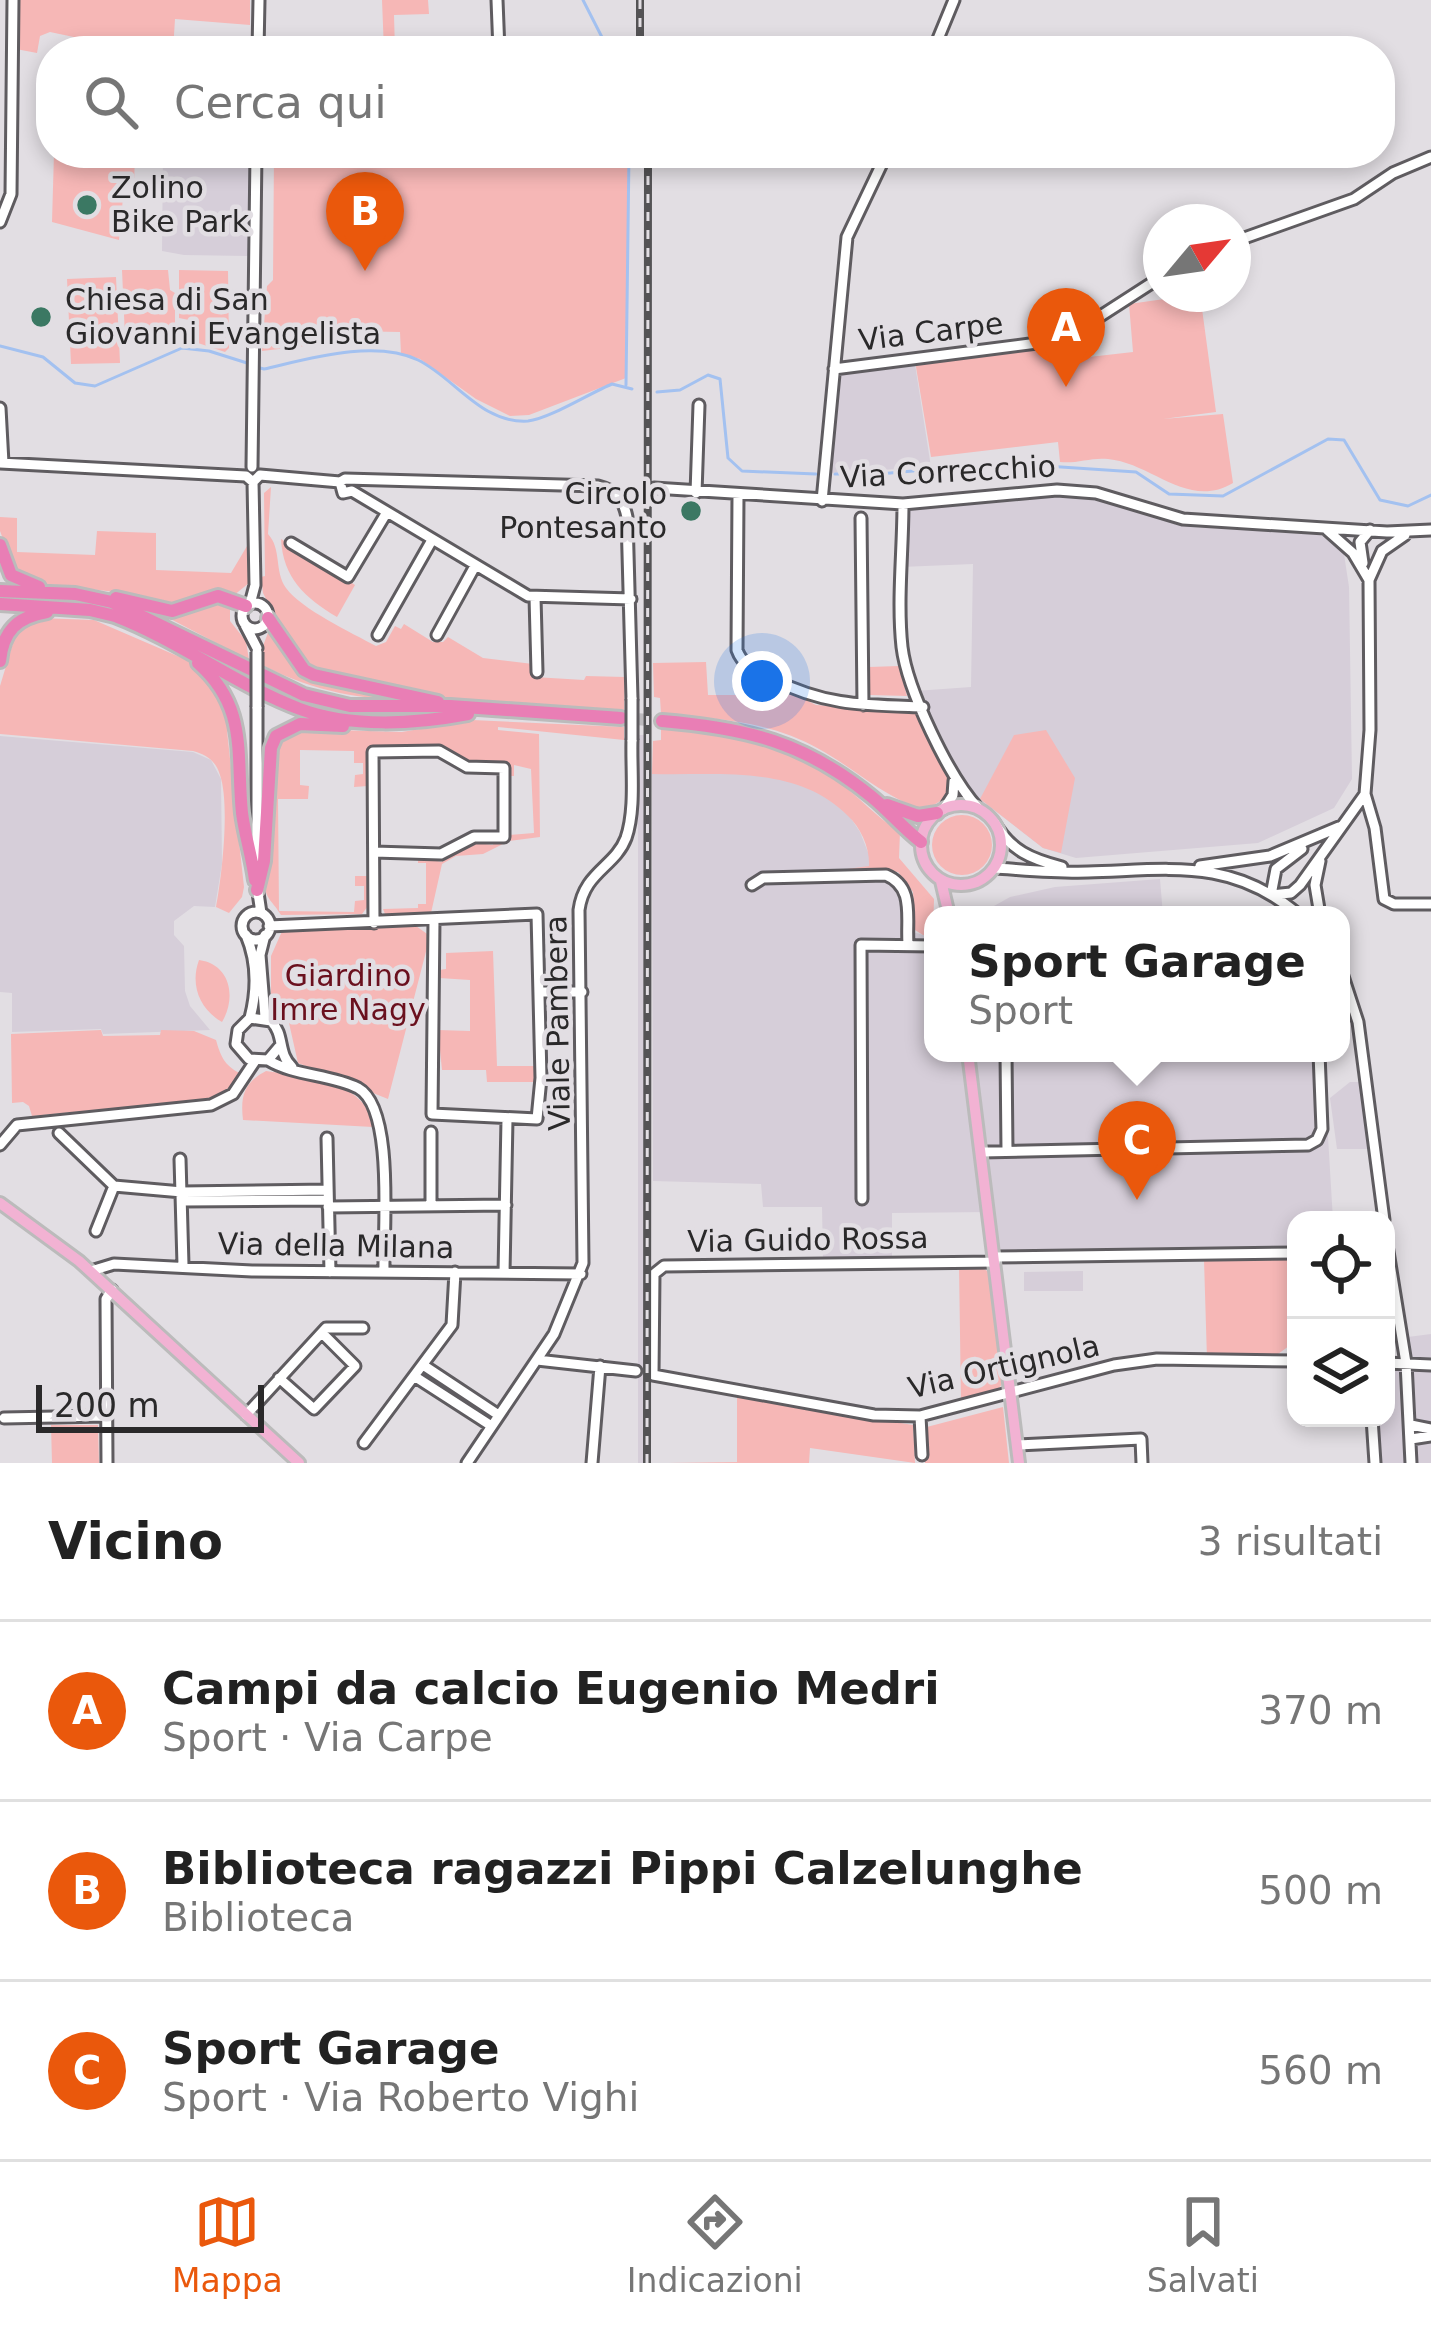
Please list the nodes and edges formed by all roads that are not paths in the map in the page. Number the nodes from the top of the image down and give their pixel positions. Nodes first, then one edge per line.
1 (13, 0) edge
2 (259, 0) edge
3 (497, 0) edge
4 (954, 0) edge
5 (258, 36) edge
6 (498, 36) edge
7 (939, 36) edge
8 (1431, 157) edge
9 (256, 168) edge
10 (880, 168) edge
11 (0, 222) edge
12 (1251, 236) edge
13 (1143, 289) edge
14 (834, 369) junction
15 (699, 405) dead end
16 (0, 408) edge
17 (2, 463) edge
18 (253, 475) junction
19 (348, 485) junction
20 (654, 488) dead end
21 (696, 493) junction
22 (737, 495) junction
23 (822, 501) junction
24 (903, 504) junction
25 (387, 512) junction
26 (861, 518) dead end
27 (1323, 527) junction
28 (1370, 530) junction
29 (1431, 530) edge
30 (1410, 533) junction
31 (432, 540) junction
32 (291, 543) dead end
33 (0, 545) edge
34 (1, 557) edge
35 (1369, 563) junction
36 (475, 566) junction
37 (255, 585) junction
38 (0, 591) edge
39 (77, 595) junction
40 (535, 596) junction
41 (631, 598) junction
42 (0, 604) edge
43 (248, 605) junction
44 (90, 610) junction
45 (266, 618) junction
46 (245, 625) junction
47 (378, 634) dead end
48 (437, 635) dead end
49 (1, 646) edge
50 (178, 647) junction
51 (257, 650) junction
52 (0, 661) edge
53 (537, 672) dead end
54 (863, 705) junction
55 (450, 706) junction
56 (922, 706) junction
57 (481, 711) junction
58 (621, 718) tunnel mouth
59 (436, 720) junction
60 (662, 721) tunnel mouth
61 (953, 776) junction
62 (1365, 794) junction
63 (875, 799) junction
64 (978, 808) junction
65 (940, 811) junction
66 (994, 822) junction
67 (1339, 827) junction
68 (1321, 836) junction
69 (921, 842) junction
70 (374, 852) junction
71 (1321, 855) junction
72 (1183, 867) junction
73 (995, 868) junction
74 (1085, 872) junction
75 (941, 880) junction
76 (752, 885) dead end
77 (962, 886) junction
78 (256, 890) junction
79 (1271, 895) junction
80 (1431, 904) edge
81 (949, 906) edge
82 (955, 906) edge
83 (1286, 906) edge
84 (1318, 906) edge
85 (255, 913) junction
86 (434, 920) junction
87 (374, 923) junction
88 (267, 931) junction
89 (246, 935) junction
90 (908, 944) junction
91 (924, 945) edge
92 (539, 992) junction
93 (582, 992) junction
94 (1350, 993) edge
95 (265, 1017) junction
96 (250, 1018) junction
97 (280, 1047) junction
98 (249, 1059) junction
99 (268, 1060) junction
100 (969, 1062) edge
101 (1006, 1062) edge
102 (1319, 1062) edge
103 (292, 1067) junction
104 (507, 1119) junction
105 (431, 1132) dead end
106 (59, 1133) dead end
107 (327, 1138) dead end
108 (0, 1144) edge
109 (1007, 1151) junction
110 (981, 1152) junction
111 (180, 1159) dead end
112 (114, 1186) junction
113 (182, 1196) junction
114 (328, 1199) junction
115 (862, 1199) dead end
116 (0, 1203) edge
117 (506, 1205) junction
118 (383, 1206) junction
119 (430, 1206) junction
120 (1383, 1211) edge
121 (96, 1231) dead end
122 (1287, 1253) edge
123 (995, 1259) junction
124 (183, 1265) junction
125 (91, 1271) junction
126 (384, 1271) junction
127 (330, 1272) junction
128 (455, 1272) junction
129 (504, 1274) junction
130 (581, 1274) junction
131 (112, 1290) junction
132 (1395, 1305) edge
133 (363, 1328) dead end
134 (322, 1333) junction
135 (537, 1360) junction
136 (1287, 1360) edge
137 (1395, 1363) edge
138 (1406, 1363) junction
139 (422, 1365) junction
140 (1431, 1365) edge
141 (600, 1366) junction
142 (636, 1371) dead end
143 (653, 1375) joint
144 (415, 1376) junction
145 (279, 1378) junction
146 (1012, 1394) junction
147 (497, 1414) junction
148 (246, 1415) junction
149 (106, 1416) junction
150 (920, 1416) junction
151 (1, 1418) edge
152 (1411, 1425) junction
153 (490, 1426) junction
154 (1373, 1427) edge
155 (1431, 1432) edge
156 (1411, 1439) junction
157 (364, 1443) dead end
158 (1018, 1445) junction
159 (922, 1454) dead end
160 (107, 1463) edge
161 (299, 1463) edge
162 (467, 1463) edge
163 (592, 1463) edge
164 (1019, 1463) edge
165 (1142, 1463) edge
166 (1375, 1463) edge
167 (1411, 1463) edge

1 - 11 street
2 - 5 street
3 - 6 street
4 - 7 street
8 - 12 street
9 - 18 street
10 - 14 street
13 - 14 street, Via Carpe
14 - 23 street
15 - 21 street
16 - 17 street
17 - 18 street
18 - 19 street
18 - 37 street
19 - 25 street
19 - 41 street, Viale Pambera
20 - 21 street, Via Correcchio
21 - 22 street, Via Correcchio
22 - 23 street, Via Correcchio
22 - 54 street
23 - 24 street, Via Correcchio
24 - 27 street, Via Correcchio
24 - 56 street
25 - 31 street
25 - 32 street
26 - 54 street
27 - 28 street, Via Correcchio
27 - 35 street
28 - 30 street, Via Correcchio
28 - 35 street
29 - 30 street, Via Correcchio
30 - 35 street
31 - 36 street
31 - 47 street
33 - 34 highway
34 - 39 highway
35 - 62 street
36 - 40 street
36 - 48 street
37 - 43 street
37 - 45 street
38 - 39 highway
39 - 43 highway
39 - 55 highway
40 - 41 street
40 - 53 street
41 - 93 street, Viale Pambera, bridge
42 - 44 highway
43 - 45 street
43 - 46 street
44 - 49 highway
44 - 50 highway
45 - 46 street
45 - 51 street
45 - 55 highway
46 - 51 street
49 - 52 highway
50 - 59 highway
50 - 78 highway
51 - 78 street, bridge
54 - 56 street
55 - 57 highway
56 - 61 street
57 - 58 highway
57 - 59 highway
59 - 78 highway
60 - 63 highway
61 - 64 street
61 - 65 street
62 - 67 street
62 - 80 street
63 - 65 highway
63 - 69 highway
64 - 65 main road
64 - 66 main road
65 - 69 main road
66 - 73 main road
66 - 74 street
67 - 68 street
67 - 71 street
68 - 72 street
68 - 79 street
69 - 75 main road
70 - 70 street
70 - 87 street
71 - 79 street
71 - 84 street
72 - 74 street
72 - 79 street
73 - 74 street
73 - 77 main road
75 - 77 main road
75 - 81 main road
76 - 90 street
77 - 82 main road
78 - 85 street
79 - 83 street
85 - 88 street
85 - 89 street
86 - 87 street
86 - 92 street
86 - 104 street
87 - 88 street
88 - 89 street
88 - 95 street
89 - 96 street
90 - 91 street
90 - 115 street
92 - 93 street
92 - 104 street
93 - 130 street, Viale Pambera
94 - 120 street
95 - 96 street
95 - 97 street
96 - 98 street
97 - 99 street
97 - 103 street
98 - 99 street
98 - 108 street
99 - 103 street
100 - 110 main road
101 - 109 street
102 - 109 street
103 - 118 street
104 - 117 street
105 - 119 street
106 - 112 street
107 - 114 street
109 - 110 street
110 - 123 main road
111 - 113 street
112 - 113 street
112 - 121 street
113 - 114 street
113 - 124 street
114 - 118 street
114 - 127 street
116 - 125 main road
117 - 119 street
117 - 129 street
118 - 119 street
118 - 126 street
122 - 123 street
123 - 143 street, Via Guido Rossa
123 - 146 main road
124 - 125 street, Via della Milana
124 - 127 street, Via della Milana
125 - 131 main road
126 - 127 street, Via della Milana
126 - 128 street, Via della Milana
128 - 129 street, Via della Milana
128 - 139 street
129 - 130 street, Via della Milana
130 - 135 street, Viale Pambera
131 - 148 main road
131 - 149 street
132 - 138 street
133 - 134 street
134 - 145 street
134 - 145 street
135 - 141 street
135 - 147 street, Viale Pambera
136 - 146 street, Via Ortignola
137 - 138 street
138 - 140 street
138 - 152 street
139 - 144 street
139 - 147 street
141 - 142 street
141 - 163 street
143 - 150 street, Via Ortignola
144 - 153 street
144 - 157 street
145 - 148 street
146 - 150 street, Via Ortignola
146 - 158 main road
147 - 153 street, Viale Pambera
148 - 161 main road
149 - 151 street
149 - 160 street
150 - 159 street
152 - 155 street
152 - 156 street
153 - 162 street, Viale Pambera
154 - 166 street
155 - 156 street
156 - 167 street
158 - 164 main road
158 - 165 street

